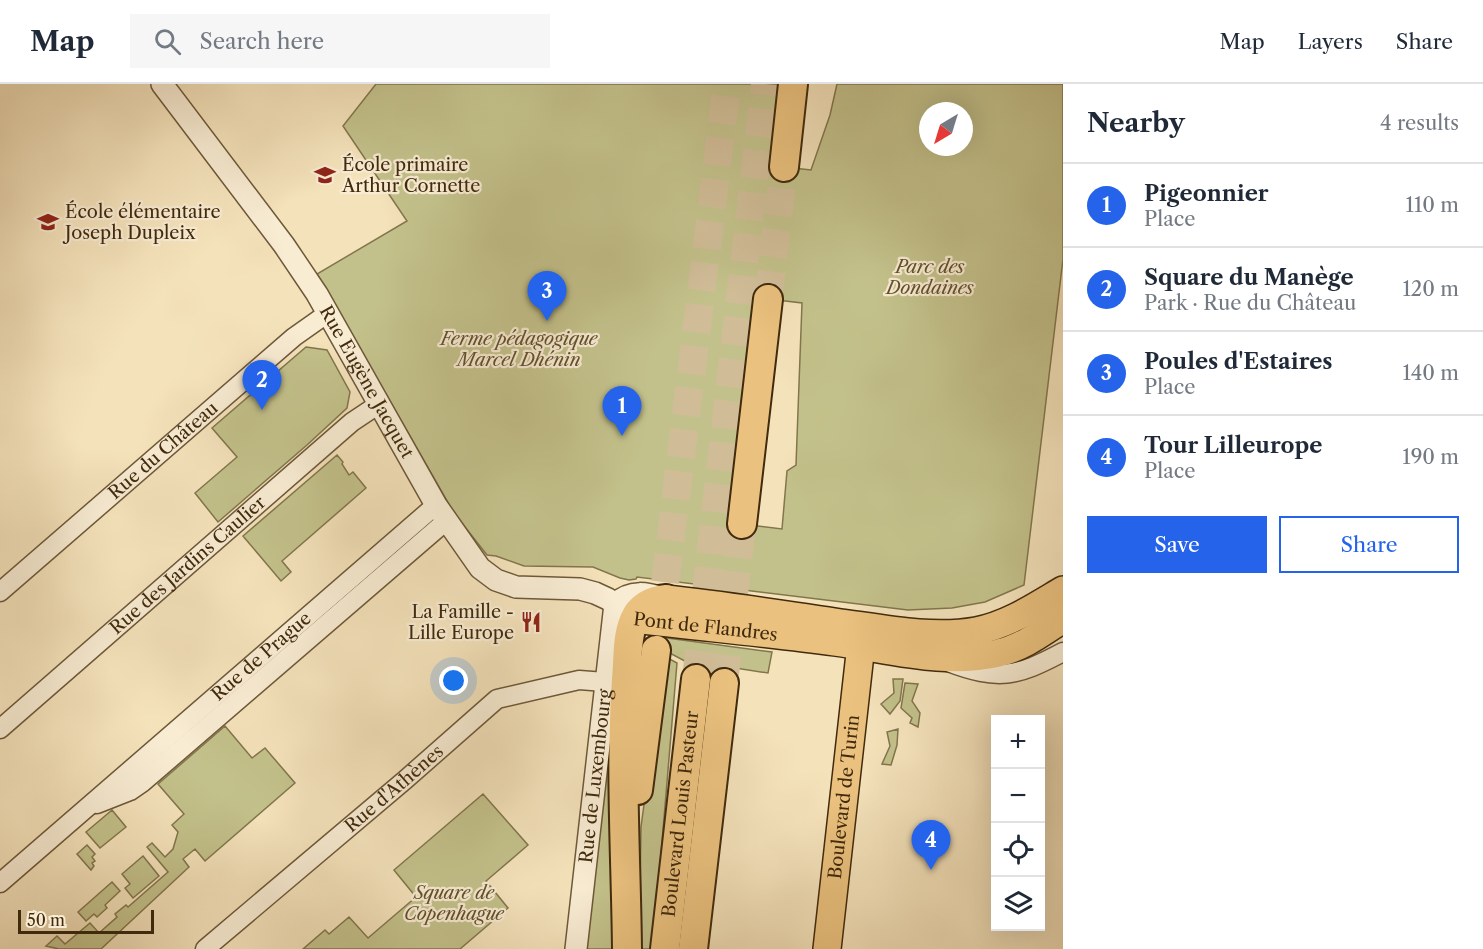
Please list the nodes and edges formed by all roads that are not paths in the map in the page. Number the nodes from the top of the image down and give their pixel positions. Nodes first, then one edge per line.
1 (162, 84) edge
2 (793, 84) edge
3 (784, 167) tunnel mouth
4 (768, 299) tunnel mouth
5 (328, 313) junction
6 (379, 404) junction
7 (441, 513) junction
8 (742, 524) tunnel mouth
9 (1063, 590) edge
10 (0, 592) edge
11 (666, 599) joint
12 (625, 611) junction
13 (1063, 619) edge
14 (855, 635) junction
15 (656, 650) tunnel mouth
16 (1063, 652) edge
17 (935, 657) junction
18 (696, 679) tunnel mouth
19 (605, 682) junction
20 (724, 683) tunnel mouth
21 (0, 729) edge
22 (0, 883) edge
23 (627, 936) edge
24 (205, 949) edge
25 (576, 949) edge
26 (665, 949) edge
27 (693, 949) edge
28 (827, 949) edge

1 - 5 street, Rue Eugène Jacquet
2 - 3 highway
4 - 8 highway
5 - 6 street, Rue Eugène Jacquet
5 - 10 street, Rue du Château
6 - 7 street, Rue Eugène Jacquet
6 - 21 street, Rue des Jardins Caulier
7 - 12 street, Rue Eugène Jacquet
7 - 22 street, Rue de Prague
9 - 14 main road, Pont de Flandres
11 - 12 highway
11 - 14 main road, Pont de Flandres
12 - 14 main road, Pont de Flandres
12 - 19 street, Rue de Luxembourg
12 - 23 highway
13 - 17 main road, Pont de Flandres
14 - 17 main road, Pont de Flandres
14 - 28 main road, Boulevard de Turin
15 - 23 highway
16 - 17 street
18 - 26 highway, Boulevard Louis Pasteur
19 - 24 street, Rue d'Athènes
19 - 25 street, Rue de Luxembourg
20 - 27 highway, Boulevard Louis Pasteur

